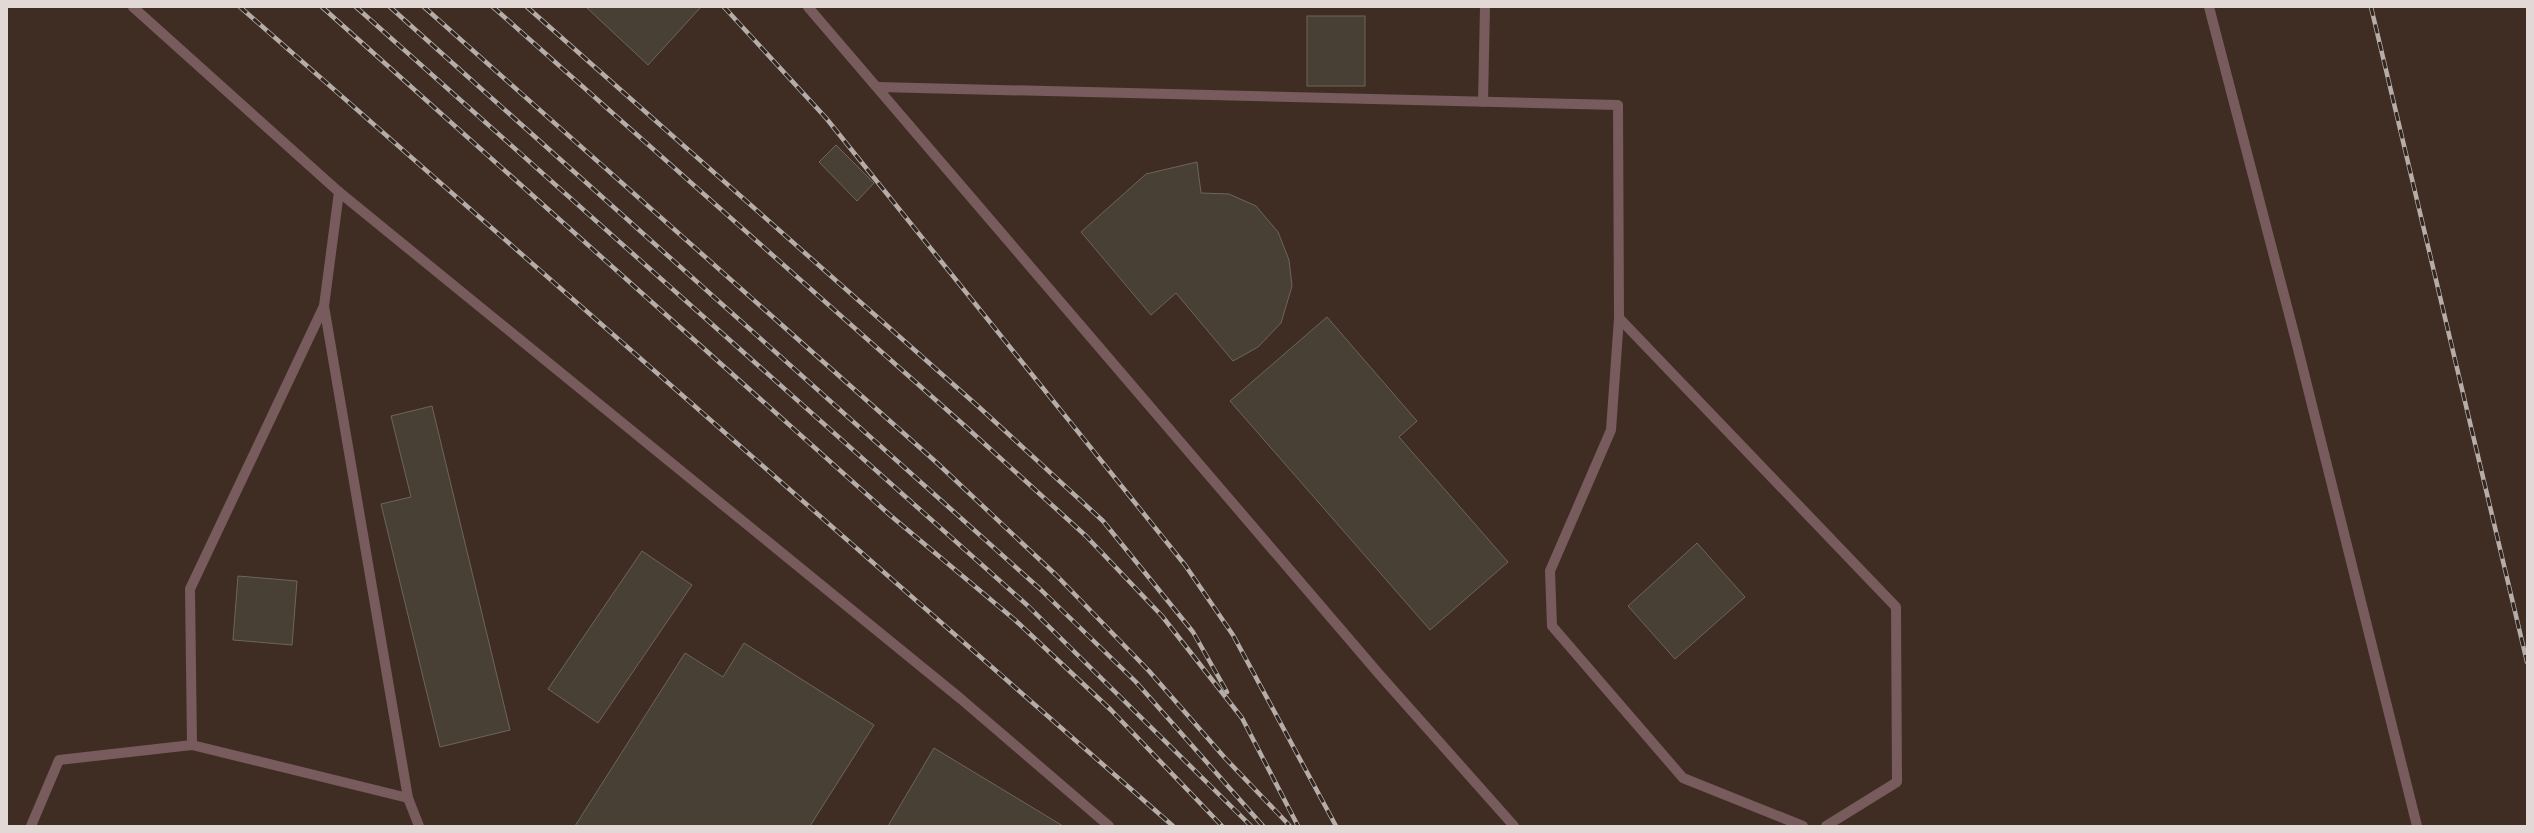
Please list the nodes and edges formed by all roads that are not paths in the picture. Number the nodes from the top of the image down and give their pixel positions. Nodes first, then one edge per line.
1 (133, 7) edge
2 (808, 7) edge
3 (1485, 7) edge
4 (2209, 7) edge
5 (878, 87) junction
6 (1483, 102) junction
7 (339, 192) junction
8 (324, 306) junction
9 (1619, 318) junction
10 (192, 745) junction
11 (408, 798) junction
12 (31, 826) edge
13 (419, 826) edge
14 (1109, 826) edge
15 (1514, 826) edge
16 (1803, 826) edge
17 (1826, 826) edge
18 (2417, 826) edge

1 - 7 street
2 - 5 street
3 - 6 street
4 - 18 street
5 - 6 street
5 - 15 street
6 - 9 street
7 - 8 street
7 - 14 street
8 - 10 street
8 - 11 street
9 - 16 street
9 - 17 street
10 - 11 street
10 - 12 street
11 - 13 street

